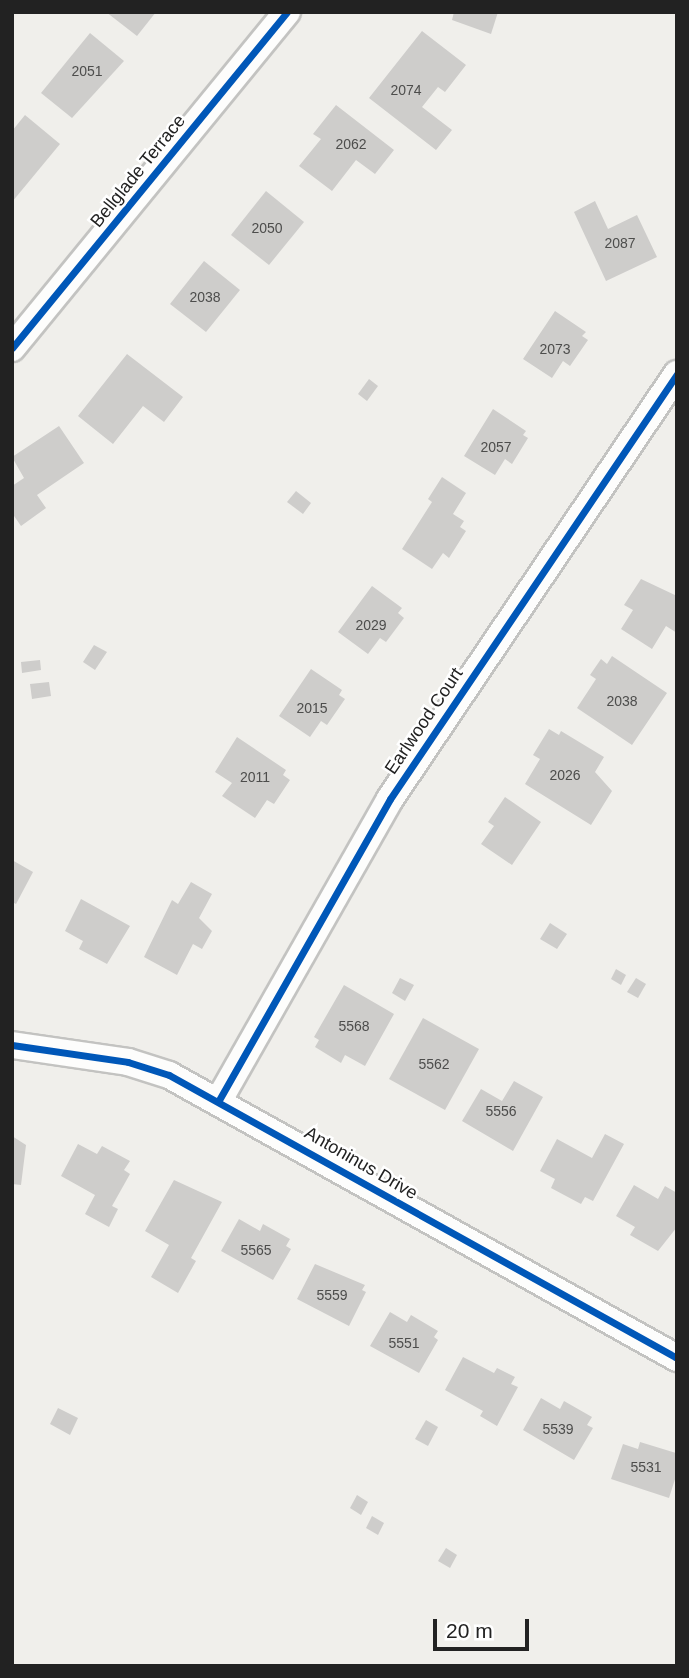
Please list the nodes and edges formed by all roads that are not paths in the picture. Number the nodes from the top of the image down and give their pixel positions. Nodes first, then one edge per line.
1 (287, 12) edge
2 (12, 348) edge
3 (677, 374) edge
4 (12, 1045) edge
5 (219, 1100) junction
6 (677, 1358) edge

1 - 2 street, Bellglade Terrace
3 - 5 street, Earlwood Court
4 - 5 street, Antoninus Drive
5 - 6 street, Antoninus Drive

